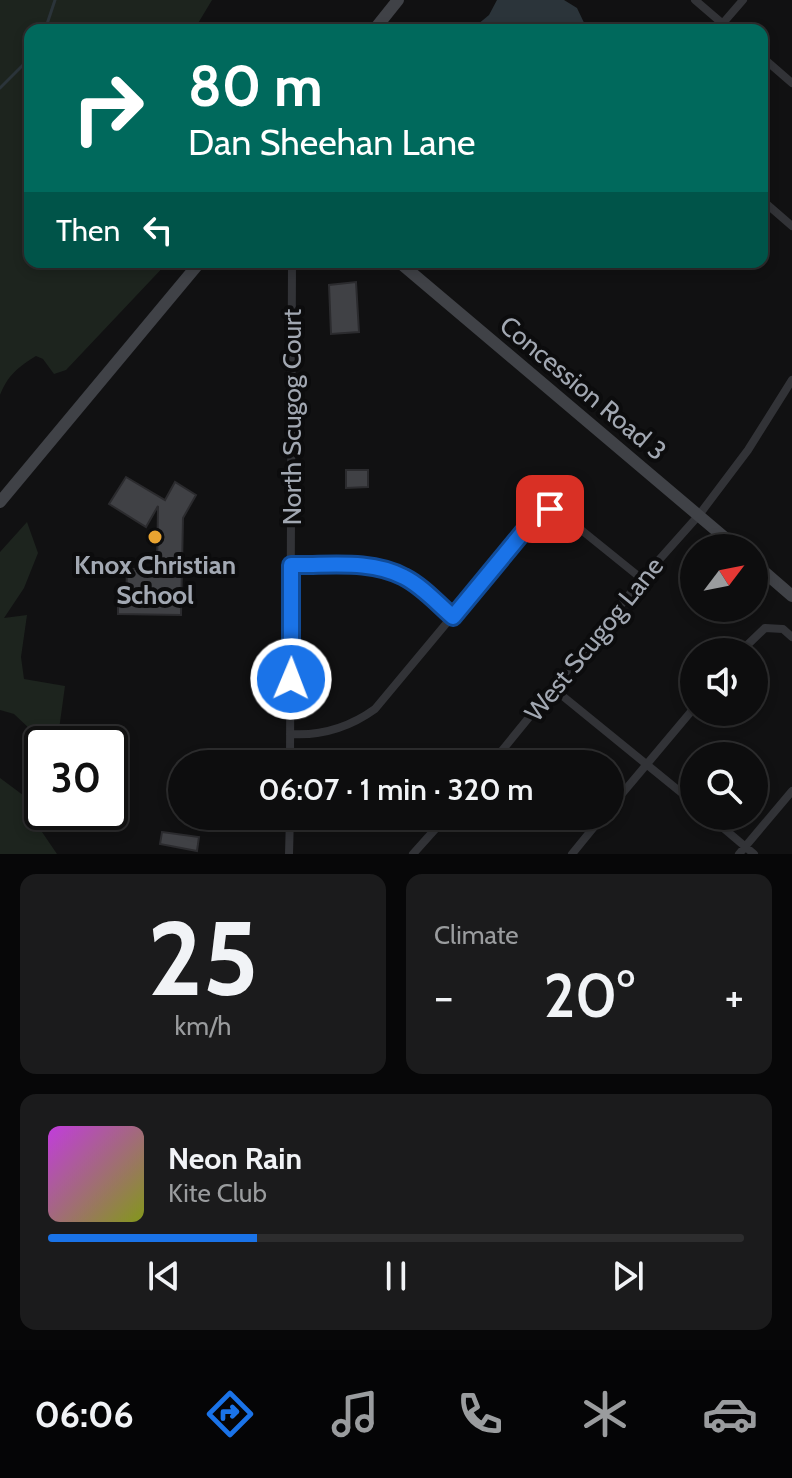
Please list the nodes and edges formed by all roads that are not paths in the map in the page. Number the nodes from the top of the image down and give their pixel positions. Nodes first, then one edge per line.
1 (398, 0) edge
2 (695, 0) edge
3 (743, 0) edge
4 (379, 24) edge
5 (719, 24) edge
6 (726, 24) edge
7 (768, 62) edge
8 (792, 83) edge
9 (768, 205) edge
10 (792, 226) edge
11 (195, 268) edge
12 (292, 268) edge
13 (406, 268) edge
14 (792, 380) edge
15 (0, 502) edge
16 (699, 515) junction
17 (721, 534) edge
18 (291, 565) junction
19 (768, 575) edge
20 (642, 579) junction
21 (792, 596) edge
22 (453, 617) junction
23 (792, 637) edge
24 (755, 638) edge
25 (554, 689) junction
26 (680, 725) edge
27 (290, 734) junction
28 (290, 750) edge
29 (503, 750) edge
30 (647, 764) junction
31 (624, 791) edge
32 (680, 791) edge
33 (792, 791) edge
34 (290, 830) edge
35 (434, 830) edge
36 (592, 830) edge
37 (723, 830) edge
38 (742, 850) edge
39 (289, 854) edge
40 (413, 854) edge
41 (572, 854) edge
42 (754, 854) edge

1 - 4 street
2 - 5 street
3 - 6 street
7 - 8 street
9 - 10 street
11 - 15 street
12 - 18 street, North Scugog Court
13 - 16 street, Concession Road 3
14 - 16 street, West Scugog Lane
16 - 17 street, Concession Road 3
16 - 20 street, West Scugog Lane
18 - 22 street
18 - 27 street, North Scugog Court
19 - 21 street
20 - 22 street
20 - 25 street, West Scugog Lane
22 - 27 street
23 - 24 street
25 - 29 street, West Scugog Lane
25 - 30 street
26 - 30 street
27 - 28 street, North Scugog Court
30 - 31 street
30 - 32 street
33 - 38 street
34 - 39 street
35 - 40 street
36 - 41 street
37 - 38 street
38 - 42 street

